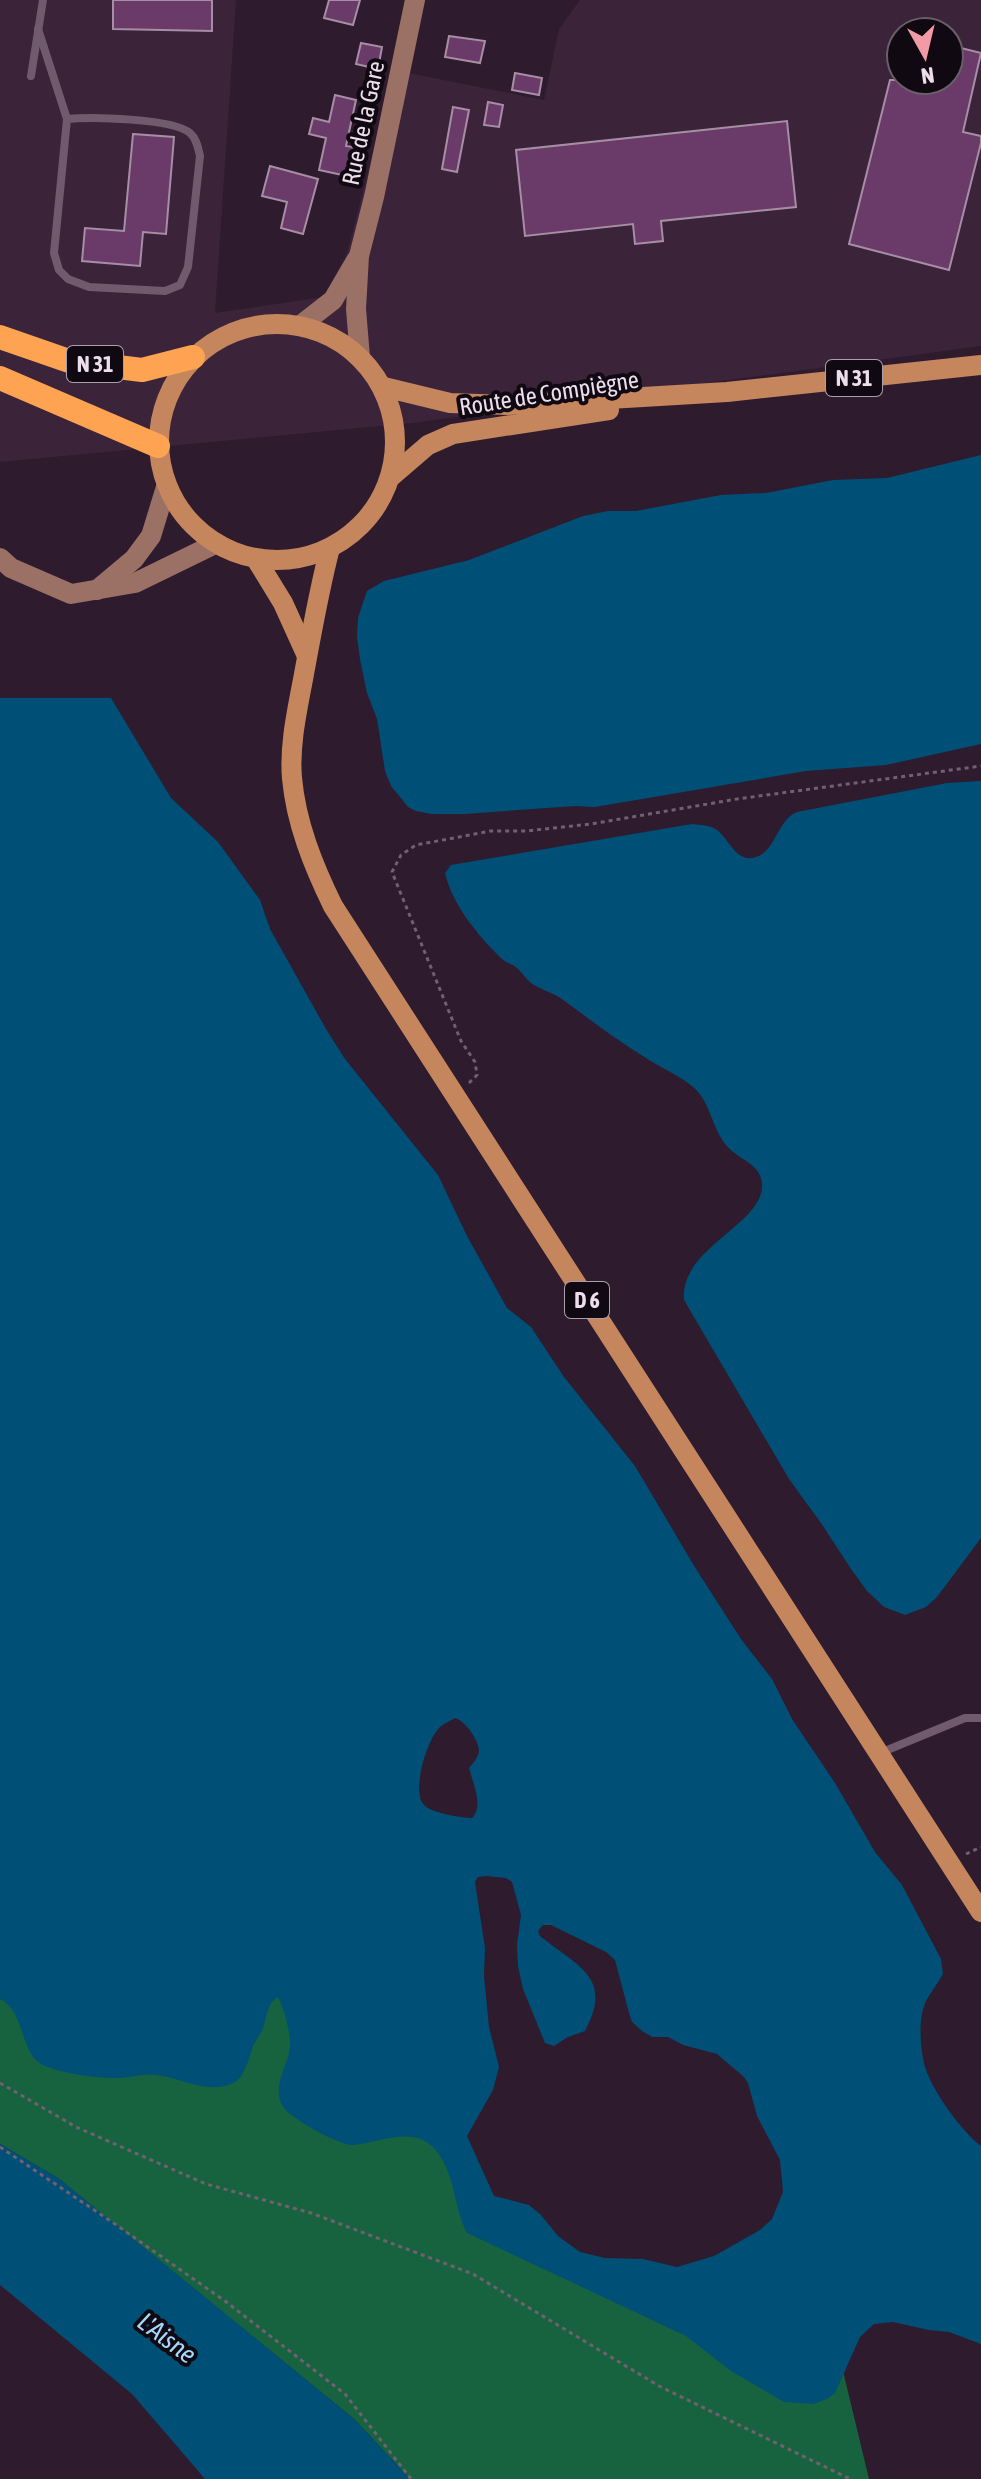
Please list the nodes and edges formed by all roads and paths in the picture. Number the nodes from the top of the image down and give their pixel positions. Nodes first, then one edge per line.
1 (43, 0) edge
2 (415, 0) edge
3 (38, 29) junction
4 (31, 76) dead end
5 (67, 119) junction
6 (359, 256) junction
7 (301, 325) junction
8 (0, 337) edge
9 (193, 357) junction
10 (360, 357) junction
11 (981, 365) edge
12 (0, 378) edge
13 (384, 387) junction
14 (727, 392) junction
15 (158, 446) junction
16 (392, 476) junction
17 (166, 487) junction
18 (215, 544) junction
19 (330, 548) junction
20 (0, 558) edge
21 (256, 559) junction
22 (97, 590) junction
23 (307, 656) junction
24 (981, 766) edge
25 (452, 1091) junction
26 (981, 1718) edge
27 (879, 1753) junction
28 (981, 1847) edge
29 (981, 1854) edge
30 (981, 1912) edge
31 (0, 2083) edge
32 (0, 2147) edge
33 (411, 2479) edge
34 (850, 2479) edge

1 - 3 lane
2 - 6 street, Rue de la Gare
3 - 4 lane
3 - 5 lane
5 - 5 lane
6 - 7 street, Rue de la Gare
6 - 10 street, Rue de la Gare
7 - 9 main road
7 - 10 main road
8 - 9 highway, N 31
9 - 15 main road
10 - 13 main road
11 - 14 main road, Route de Compiègne / N 31
12 - 15 highway, N 31
13 - 14 main road, Route de Compiègne / N 31
13 - 16 main road
14 - 16 main road, Route de Compiègne / N 31
15 - 17 main road
16 - 19 main road
17 - 18 main road
17 - 22 street
18 - 21 main road
18 - 22 street
19 - 21 main road
19 - 23 main road, D 6
20 - 22 street
21 - 23 main road
23 - 25 main road, D 6
24 - 25 path
25 - 27 main road, D 6
26 - 27 lane
27 - 30 main road, D 6
28 - 29 path
31 - 34 path
32 - 33 path

